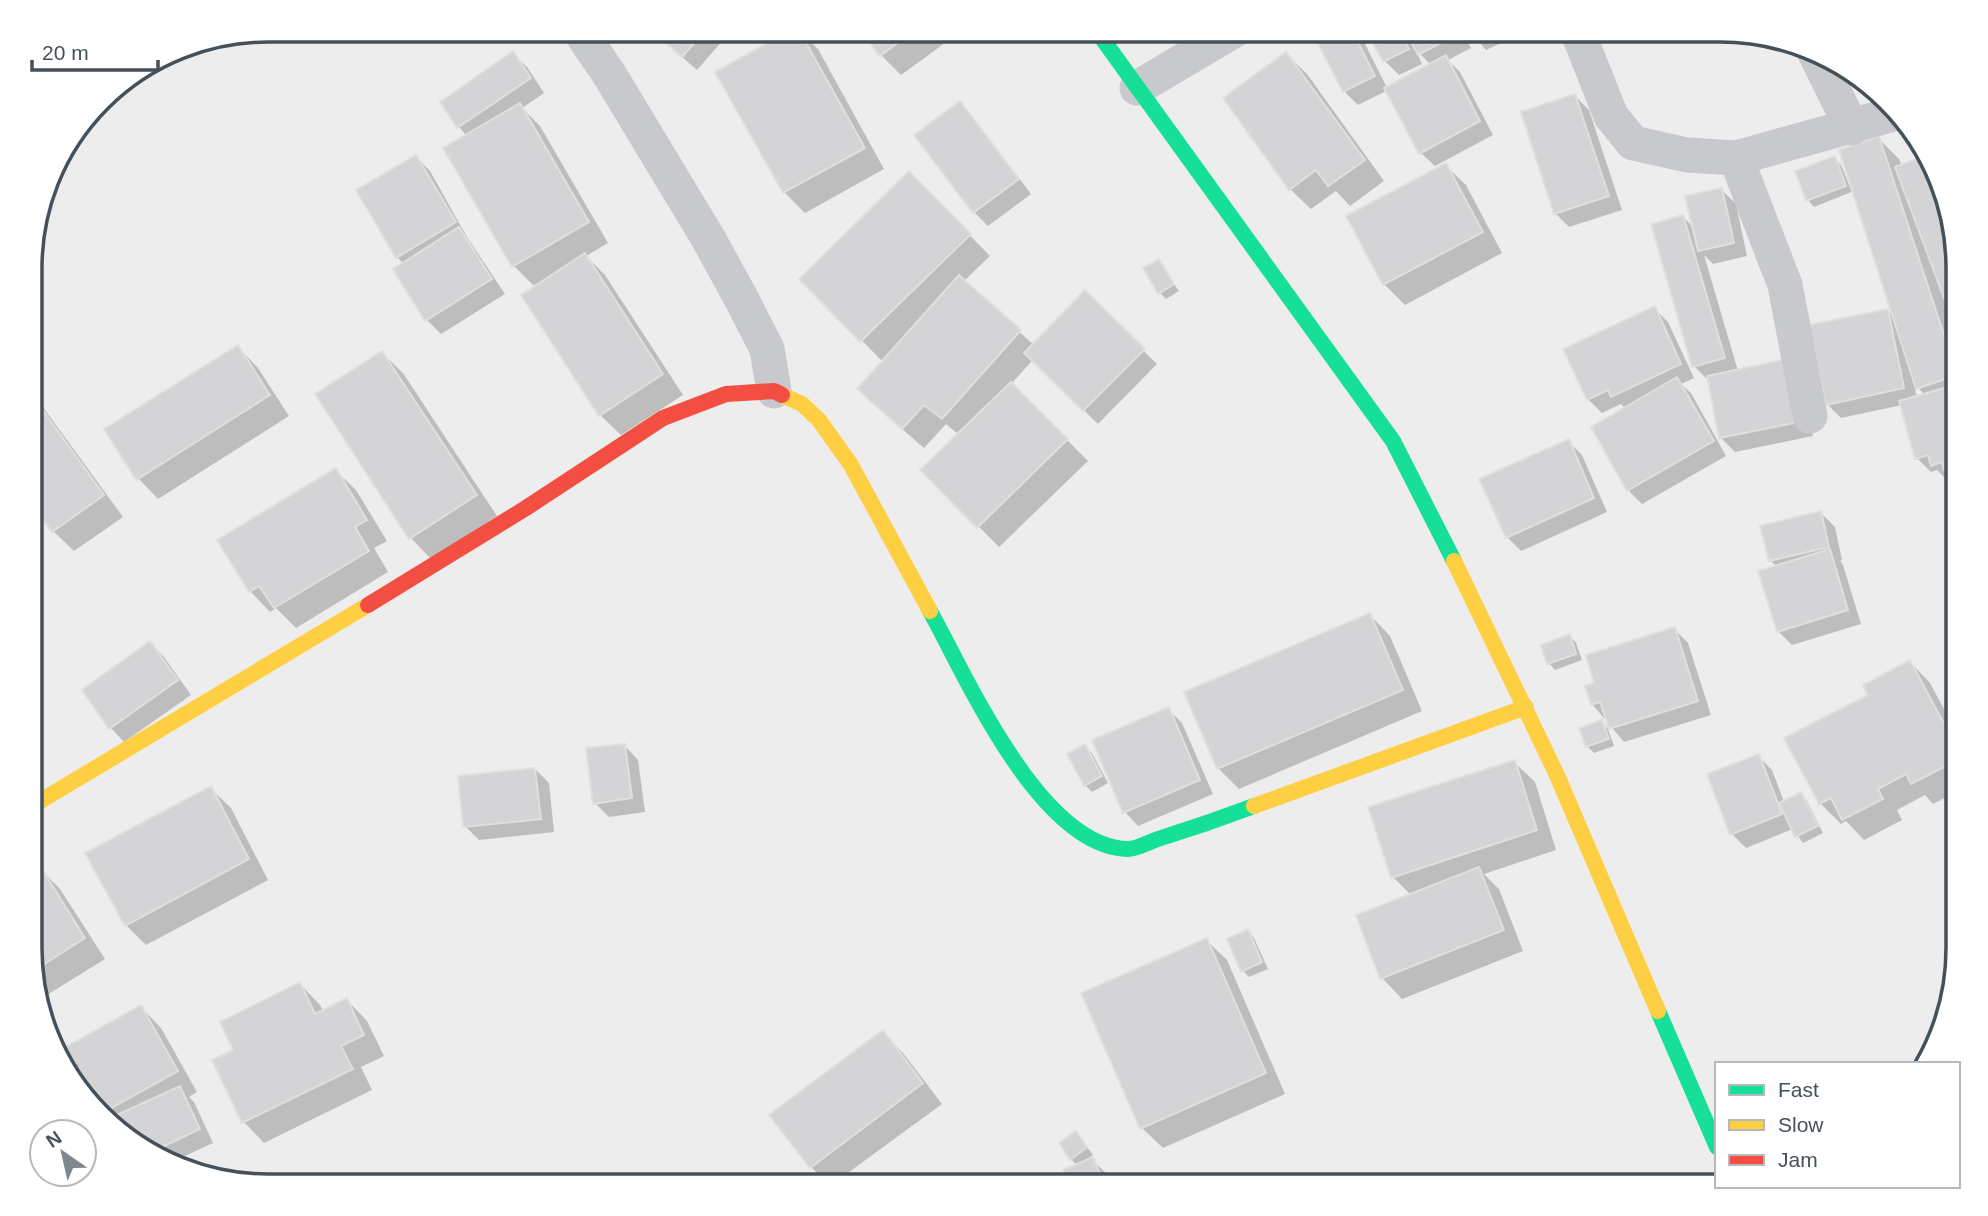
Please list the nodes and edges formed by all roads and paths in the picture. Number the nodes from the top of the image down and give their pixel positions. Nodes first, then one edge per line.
1 (587, 42) edge
2 (1104, 42) edge
3 (1216, 42) edge
4 (1582, 42) edge
5 (1822, 67) edge
6 (1137, 88) junction
7 (1887, 116) edge
8 (1852, 128) junction
9 (1736, 158) junction
10 (774, 391) junction
11 (1810, 416) dead end
12 (1526, 707) junction
13 (42, 800) edge
14 (1715, 1142) edge

1 - 10 street
2 - 6 street
3 - 6 street
4 - 9 street
5 - 8 street
6 - 12 street
7 - 8 street
8 - 9 street
9 - 11 street
10 - 12 street
10 - 13 street
12 - 14 street

